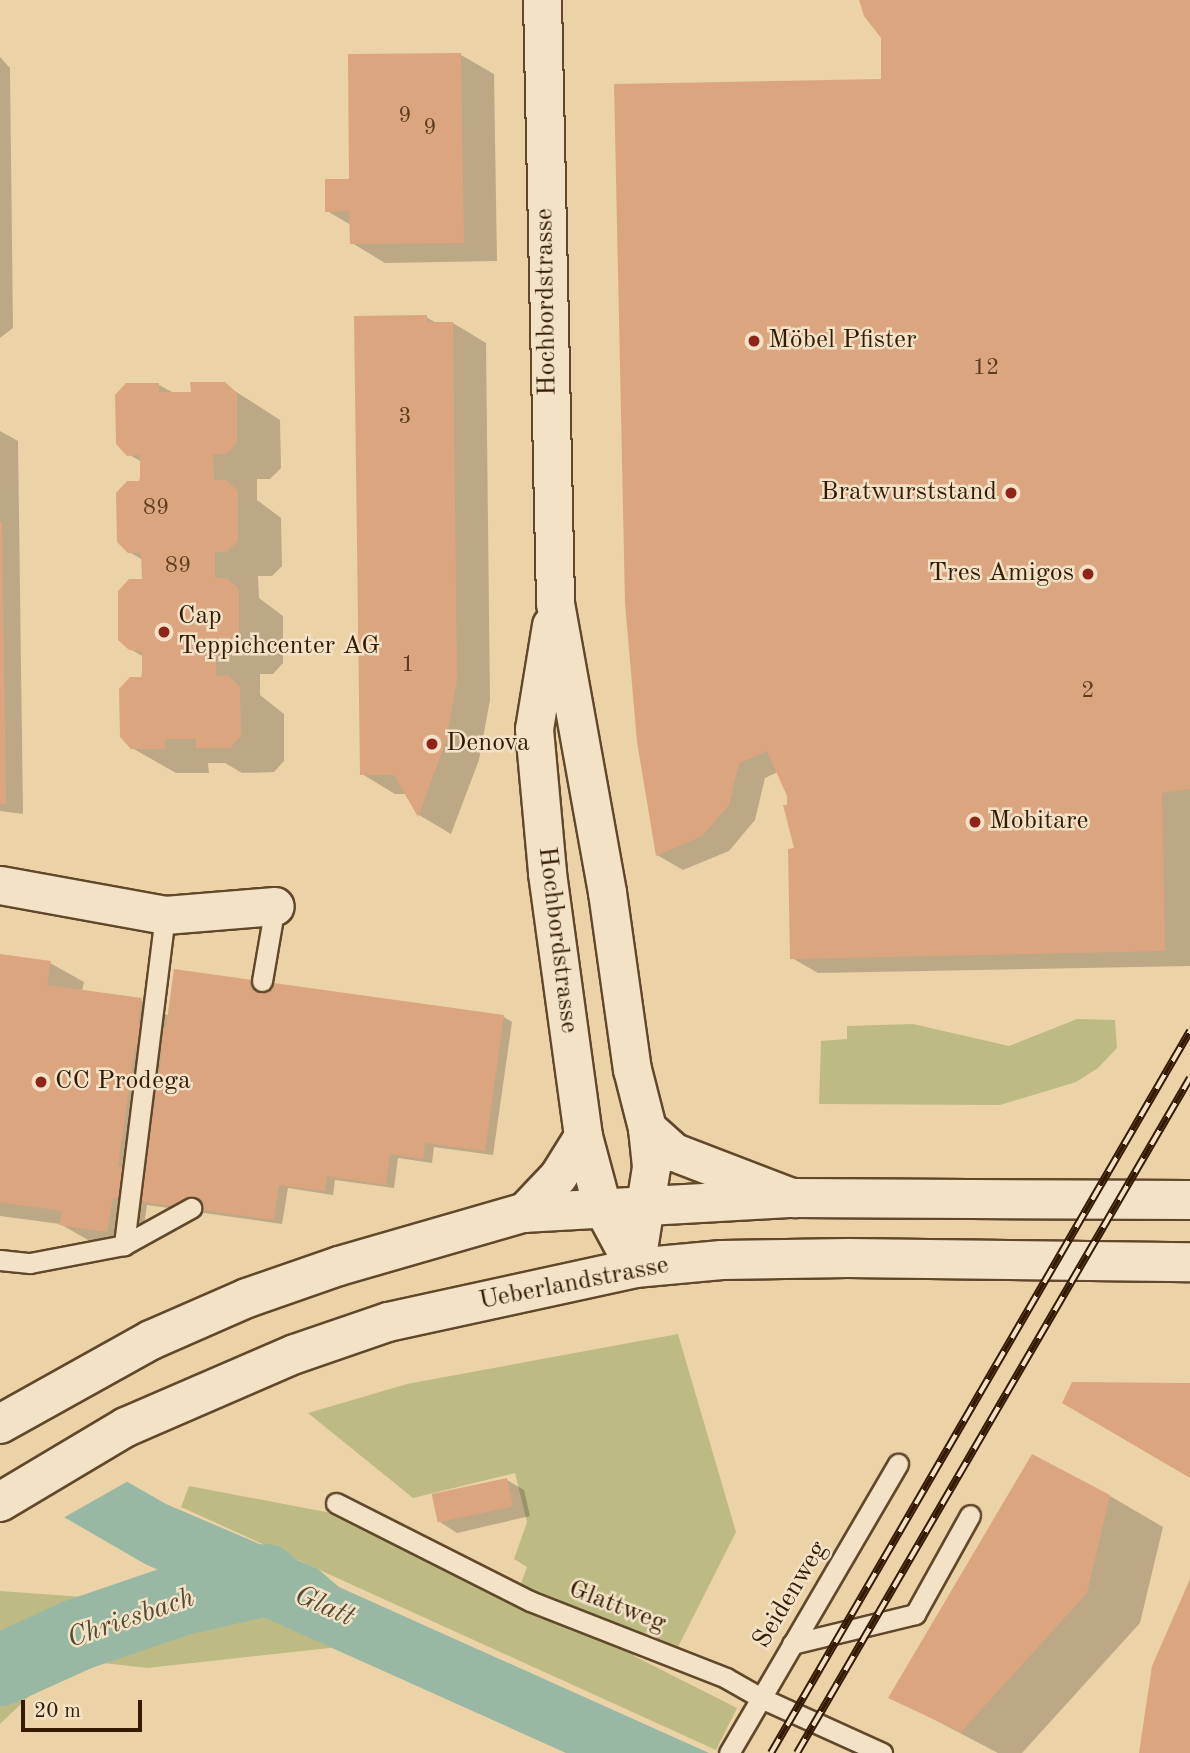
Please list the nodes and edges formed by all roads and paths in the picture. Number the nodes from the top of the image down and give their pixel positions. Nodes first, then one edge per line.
1 (542, 0) edge
2 (555, 603) junction
3 (0, 885) edge
4 (275, 906) joint
5 (165, 915) junction
6 (262, 981) dead end
7 (647, 1128) junction
8 (583, 1136) junction
9 (794, 1198) junction
10 (1190, 1200) edge
11 (647, 1204) junction
12 (602, 1207) junction
13 (191, 1208) dead end
14 (523, 1213) junction
15 (124, 1245) junction
16 (0, 1260) edge
17 (1190, 1262) edge
18 (635, 1268) junction
19 (0, 1424) edge
20 (898, 1464) dead end
21 (0, 1502) edge
22 (336, 1503) dead end
23 (970, 1516) dead end
24 (792, 1644) junction
25 (761, 1699) junction
26 (729, 1753) edge
27 (882, 1753) edge

1 - 2 street, Hochbordstrasse
2 - 7 street, Hochbordstrasse
2 - 8 street, Hochbordstrasse
3 - 5 street
4 - 5 street
4 - 6 lane
5 - 15 lane
7 - 9 street
7 - 11 street, Hochbordstrasse
8 - 12 street, Hochbordstrasse
8 - 14 street
9 - 10 main road
9 - 11 main road
11 - 12 main road
11 - 18 street, Hochbordstrasse
12 - 14 main road
12 - 18 street, Hochbordstrasse
13 - 15 lane
14 - 19 main road
15 - 16 lane
17 - 18 main road, Ueberlandstrasse
18 - 21 main road, Ueberlandstrasse
20 - 24 lane, Seidenweg
22 - 25 lane, Glattweg
23 - 24 lane
24 - 25 lane, Seidenweg
25 - 26 lane, Seidenweg
25 - 27 lane, Glattweg

